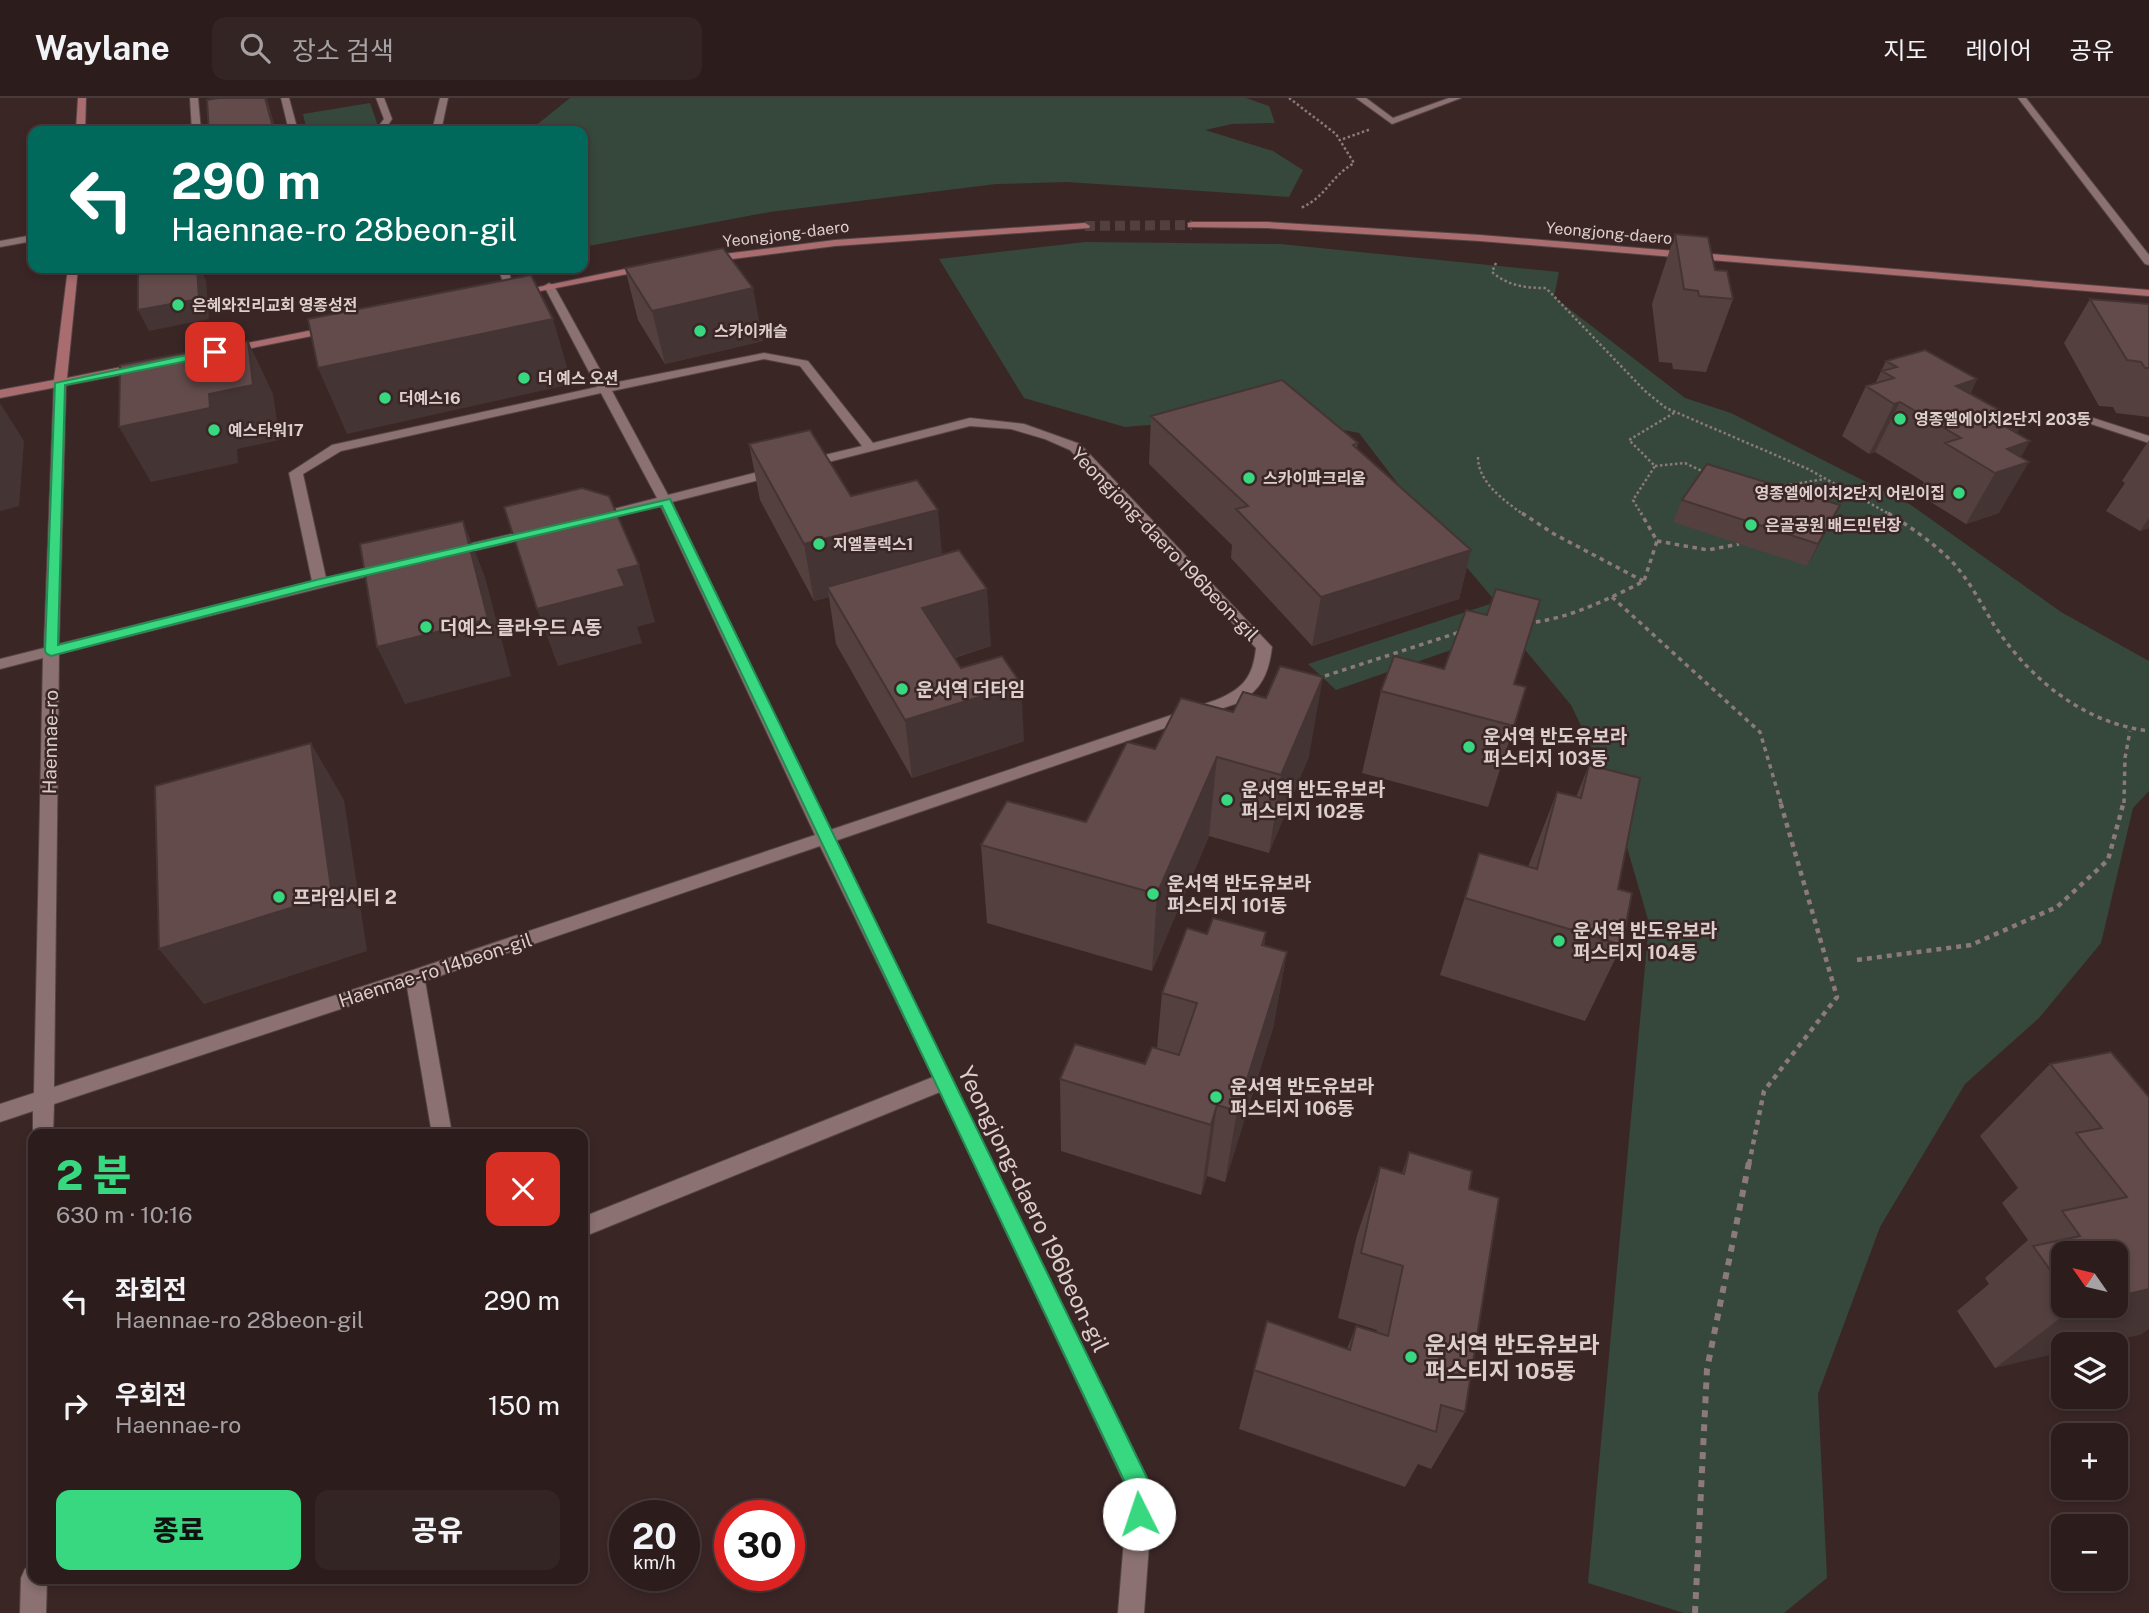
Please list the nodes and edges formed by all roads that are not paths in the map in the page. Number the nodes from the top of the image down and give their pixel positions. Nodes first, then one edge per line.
1 (82, 98) edge
2 (194, 98) edge
3 (285, 98) edge
4 (380, 98) edge
5 (444, 98) edge
6 (1360, 98) edge
7 (1457, 98) edge
8 (2022, 98) edge
9 (81, 126) edge
10 (197, 126) edge
11 (293, 126) edge
12 (383, 126) edge
13 (437, 126) edge
14 (1192, 225) tunnel mouth
15 (1085, 226) tunnel mouth
16 (28, 239) edge
17 (0, 244) edge
18 (697, 261) edge
19 (2149, 262) edge
20 (656, 266) edge
21 (72, 273) edge
22 (505, 273) edge
23 (549, 286) junction
24 (512, 293) junction
25 (2149, 293) edge
26 (499, 296) edge
27 (350, 325) edge
28 (215, 352) edge
29 (147, 366) edge
30 (60, 383) junction
31 (606, 388) junction
32 (0, 394) edge
33 (2080, 417) dead end
34 (2149, 440) edge
35 (869, 446) junction
36 (666, 501) junction
37 (586, 520) edge
38 (546, 530) edge
39 (440, 555) edge
40 (400, 564) edge
41 (320, 583) junction
42 (51, 651) junction
43 (0, 664) edge
44 (826, 840) junction
45 (415, 977) junction
46 (945, 1081) junction
47 (44, 1097) junction
48 (0, 1112) edge
49 (43, 1129) edge
50 (441, 1129) edge
51 (588, 1225) edge
52 (34, 1584) edge
53 (33, 1613) edge
54 (1131, 1613) edge

1 - 9 main road
2 - 10 street
3 - 11 street
4 - 12 street
5 - 13 street
6 - 7 street
8 - 19 street
14 - 25 main road, Yeongjong-daero
15 - 18 main road, Yeongjong-daero
16 - 17 street
20 - 23 main road
21 - 30 main road, Haennae-ro
22 - 24 lane
23 - 24 main road
23 - 31 street, Yeongjong-daero 196beon-gil
24 - 26 main road
27 - 28 main road
29 - 30 main road
30 - 32 main road
30 - 42 street, Haennae-ro
31 - 35 street
31 - 36 street, Yeongjong-daero 196beon-gil
31 - 41 street
33 - 34 lane
35 - 36 street, Yeongjong-daero 196beon-gil
35 - 44 street, Yeongjong-daero 196beon-gil
36 - 37 street
36 - 44 street, Yeongjong-daero 196beon-gil
38 - 39 street
40 - 41 street
41 - 42 street
42 - 43 street
42 - 47 street, Haennae-ro
44 - 45 street, Haennae-ro 14beon-gil
44 - 46 street, Yeongjong-daero 196beon-gil
45 - 47 street, Haennae-ro 14beon-gil
45 - 50 street
46 - 51 street
46 - 54 street, Yeongjong-daero 196beon-gil
47 - 48 street, Haennae-ro 14beon-gil
47 - 49 street, Haennae-ro
52 - 53 street

